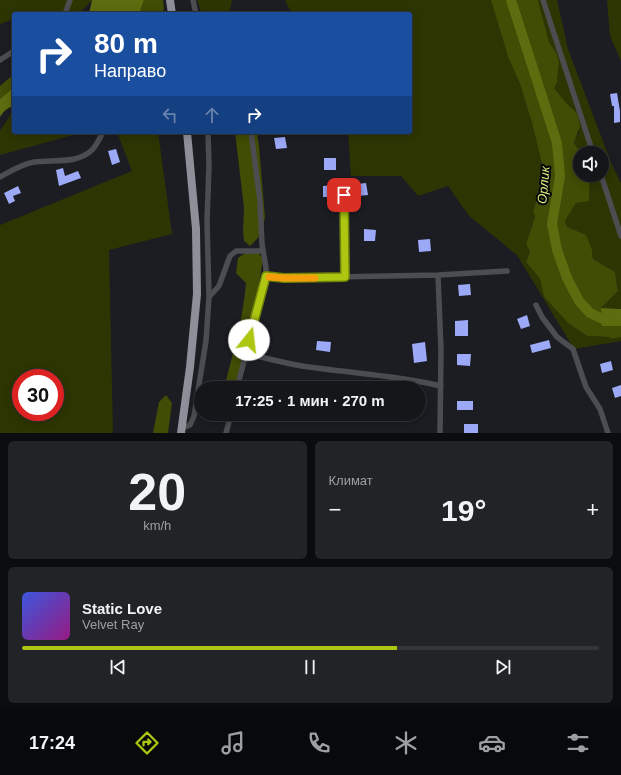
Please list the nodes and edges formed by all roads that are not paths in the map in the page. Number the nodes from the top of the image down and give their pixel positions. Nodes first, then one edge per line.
1 (70, 0) edge
2 (170, 0) edge
3 (193, 0) edge
4 (543, 0) edge
5 (66, 12) edge
6 (172, 12) edge
7 (196, 12) edge
8 (12, 52) edge
9 (0, 60) edge
10 (102, 134) edge
11 (187, 134) edge
12 (208, 134) edge
13 (251, 134) edge
14 (592, 146) edge
15 (0, 177) edge
16 (344, 181) dead end
17 (602, 182) edge
18 (621, 236) edge
19 (263, 251) junction
20 (507, 271) dead end
21 (438, 275) junction
22 (266, 276) junction
23 (345, 277) junction
24 (209, 297) junction
25 (536, 305) dead end
26 (245, 354) junction
27 (239, 381) edge
28 (441, 386) junction
29 (229, 421) edge
30 (181, 430) edge
31 (226, 433) edge
32 (440, 433) edge
33 (608, 433) edge

1 - 5 street
2 - 6 highway
3 - 7 street
4 - 14 street
8 - 9 street
10 - 15 street
11 - 30 highway
12 - 24 street
13 - 19 street
16 - 23 street
17 - 18 street
19 - 22 street
19 - 24 street
20 - 21 street
21 - 23 street
21 - 28 street
22 - 23 street
22 - 26 street
24 - 30 street
25 - 33 street
26 - 27 street
26 - 28 street
28 - 32 street
29 - 31 street

